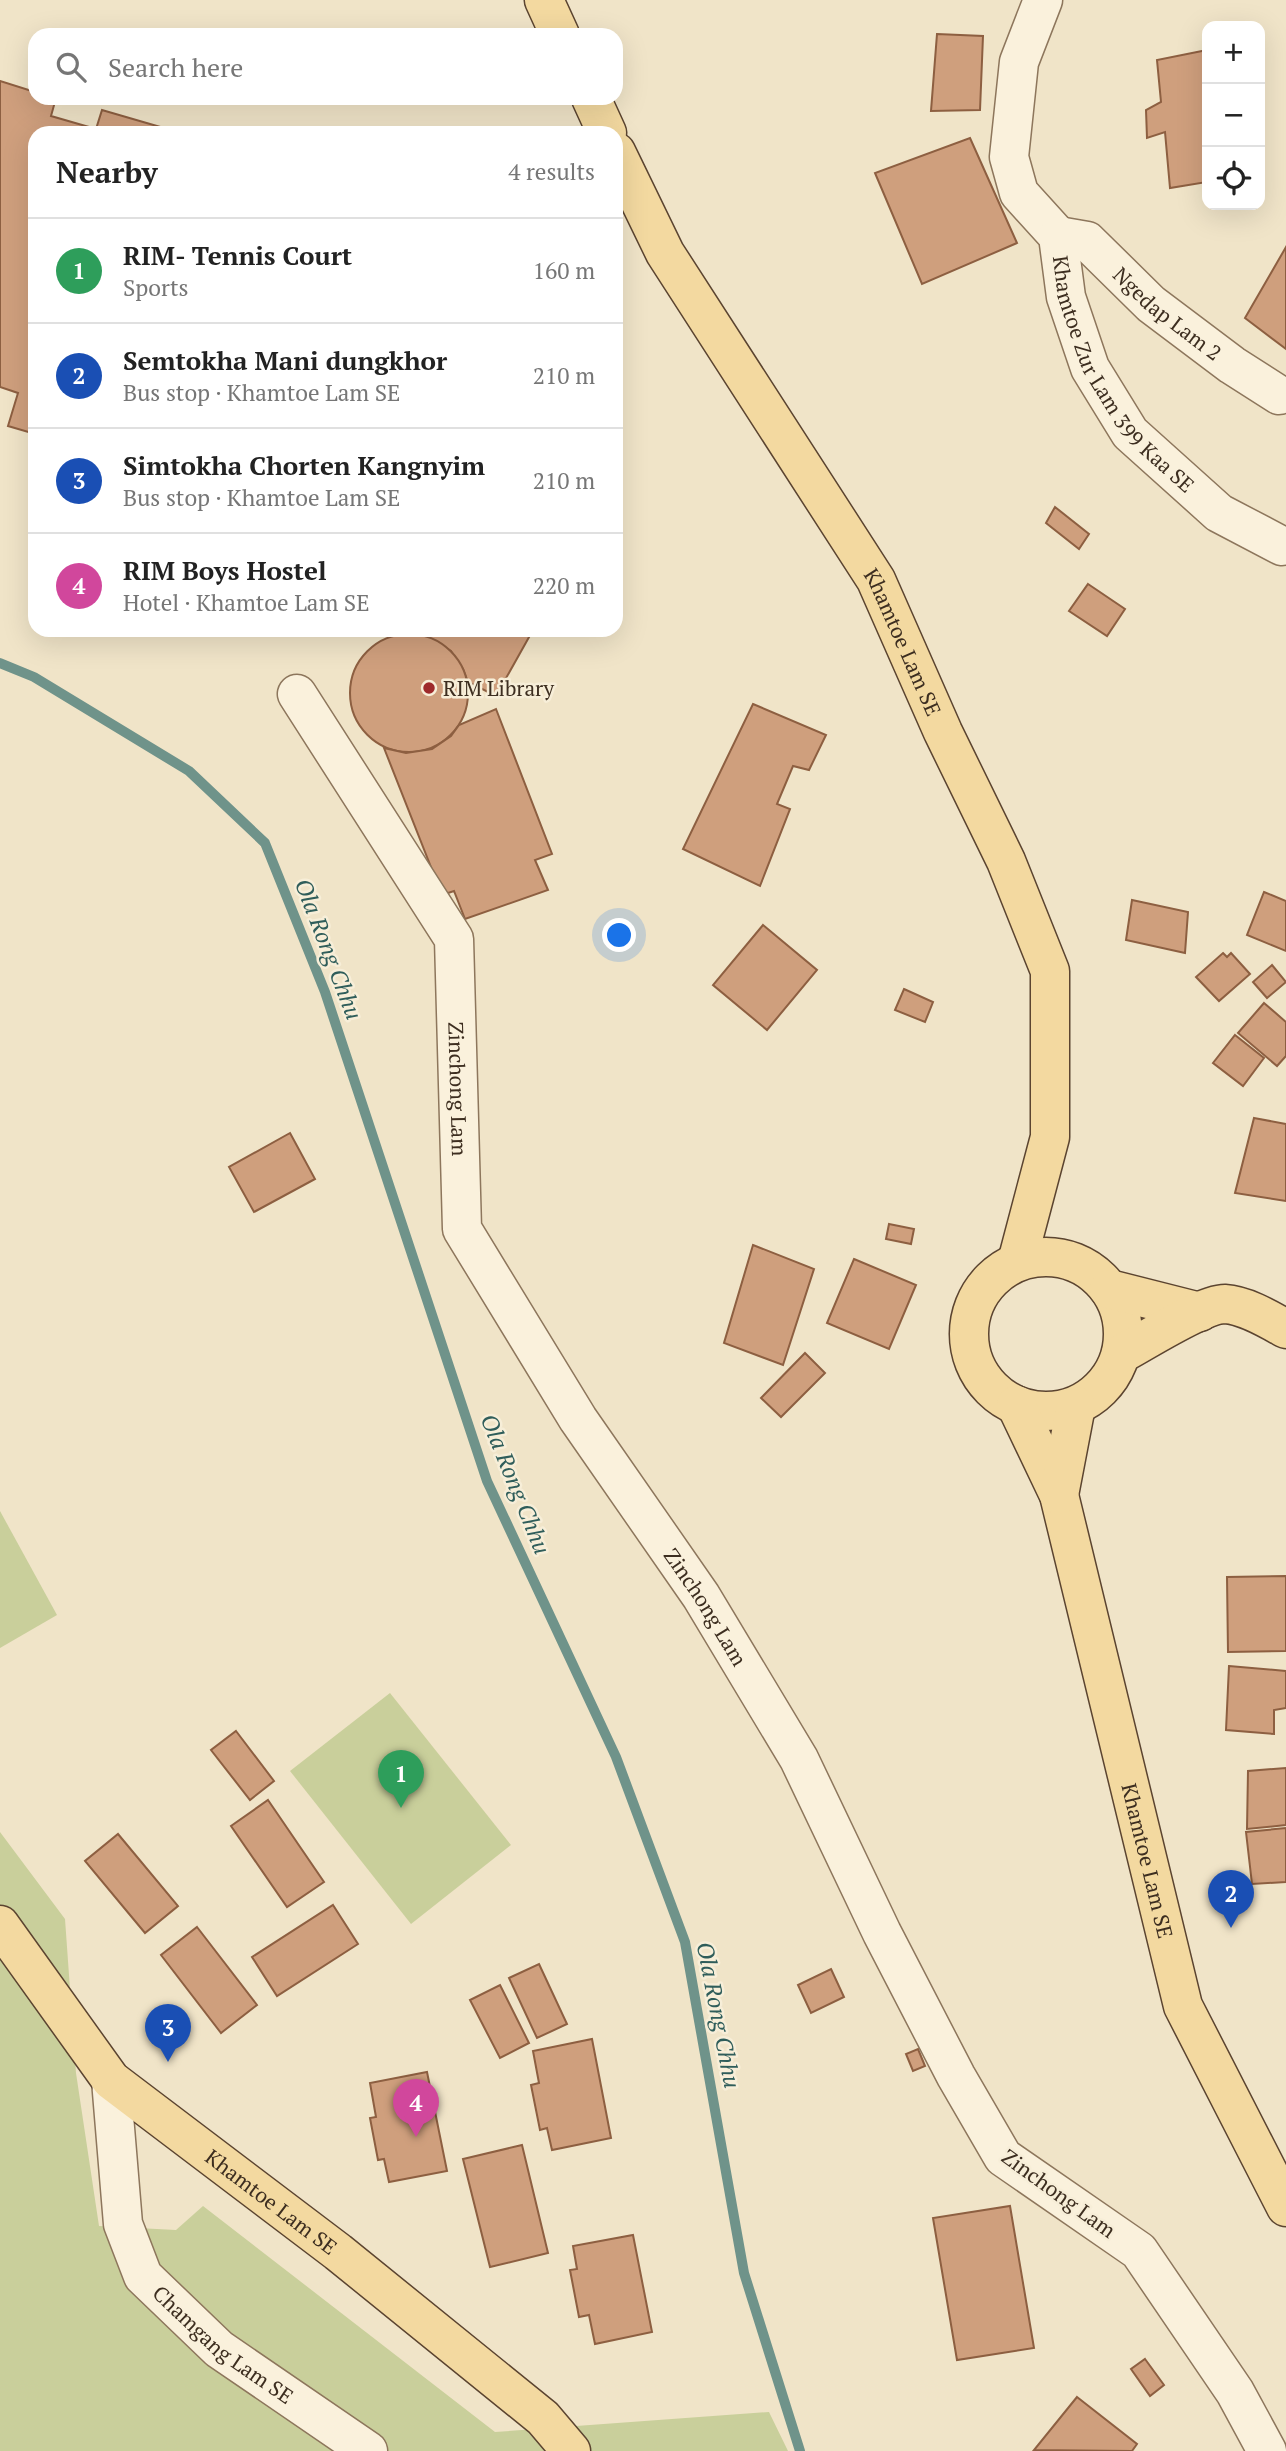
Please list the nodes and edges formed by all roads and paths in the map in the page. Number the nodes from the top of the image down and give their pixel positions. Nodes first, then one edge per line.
1 (544, 0) edge
2 (1043, 0) edge
3 (557, 28) edge
4 (594, 105) edge
5 (604, 126) edge
6 (623, 166) edge
7 (1058, 236) junction
8 (1279, 394) dead end
9 (1282, 546) dead end
10 (297, 694) dead end
11 (1039, 1178) junction
12 (1067, 1260) junction
13 (1017, 1262) junction
14 (1109, 1289) junction
15 (1200, 1311) junction
16 (1286, 1329) edge
17 (1121, 1354) junction
18 (1016, 1405) junction
19 (1076, 1406) junction
20 (1059, 1495) junction
21 (0, 1925) edge
22 (111, 2081) junction
23 (1286, 2207) edge
24 (368, 2451) edge
25 (571, 2451) edge
26 (1267, 2451) edge

1 - 3 main road
2 - 7 street, Khamtoe Zur Lam 399 Kaa SE
4 - 5 main road
6 - 11 main road, Khamtoe Lam SE
7 - 8 street, Ngedap Lam 2
7 - 9 street, Khamtoe Zur Lam 399 Kaa SE
10 - 26 street, Zinchong Lam
11 - 12 main road
11 - 13 main road, Khamtoe Lam SE
12 - 13 main road
12 - 14 main road
13 - 18 main road
14 - 15 main road
14 - 17 main road
15 - 16 main road
15 - 17 main road
17 - 19 main road
18 - 19 main road
18 - 20 main road, Khamtoe Lam SE
19 - 20 main road, Khamtoe Lam SE
20 - 23 main road, Khamtoe Lam SE
21 - 22 main road, Khamtoe Lam SE
22 - 24 street, Chamgang Lam SE
22 - 25 main road, Khamtoe Lam SE

